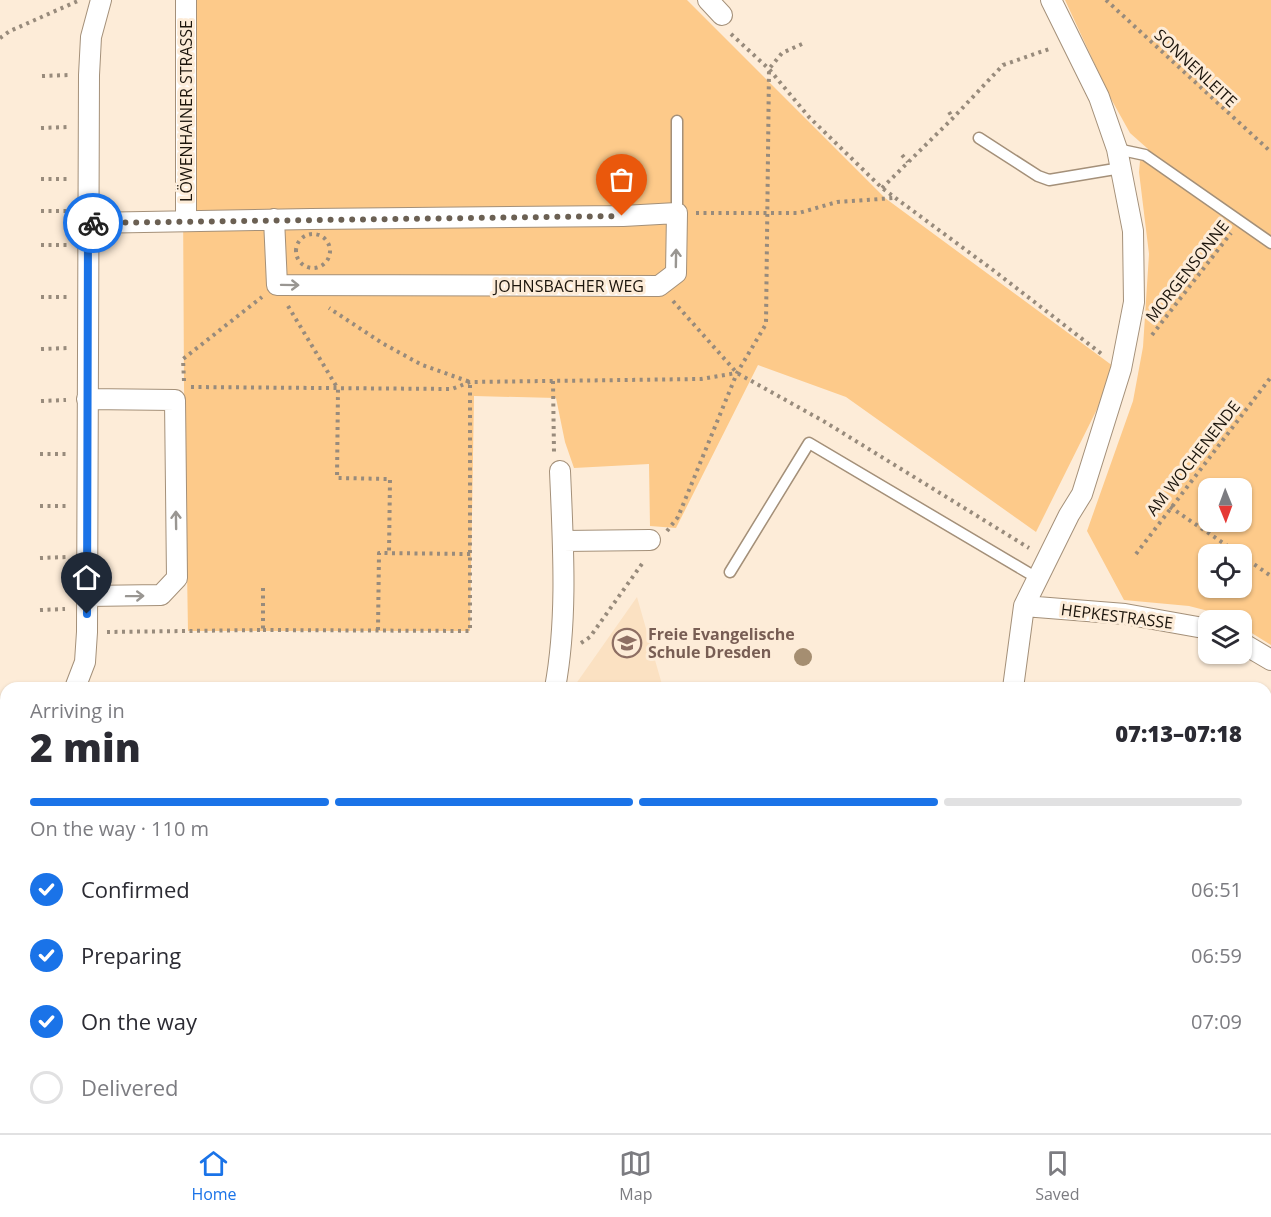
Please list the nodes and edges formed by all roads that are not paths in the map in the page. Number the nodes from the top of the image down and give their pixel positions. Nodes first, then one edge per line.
1 (101, 0) edge
2 (186, 0) edge
3 (708, 0) edge
4 (1052, 0) edge
5 (722, 15) road end
6 (677, 122) dead end
7 (979, 138) dead end
8 (1119, 158) junction
9 (677, 213) junction
10 (274, 219) junction
11 (186, 221) junction
12 (88, 223) junction
13 (1271, 243) edge
14 (80, 400) junction
15 (560, 471) road end
16 (650, 540) dead end
17 (563, 541) junction
18 (1042, 570) junction
19 (730, 572) dead end
20 (79, 602) junction
21 (1024, 606) junction
22 (1198, 628) edge
23 (1252, 649) edge
24 (1271, 660) edge
25 (77, 682) edge
26 (556, 682) edge
27 (1014, 682) edge

1 - 12 street
2 - 11 street, LÖWENHAINER STRASSE
3 - 5 street
4 - 8 street
6 - 9 lane
7 - 8 lane
8 - 13 lane
8 - 18 street
9 - 10 street
10 -> 9 street, JOHNSBACHER WEG
10 - 11 street
11 - 12 street
12 - 14 street
14 - 20 street
20 -> 14 street
15 - 17 street
16 - 17 street
17 - 26 street
18 - 19 lane
18 - 21 street
20 - 25 street
21 - 22 street, HEPKESTRASSE
21 - 27 street
23 - 24 street

